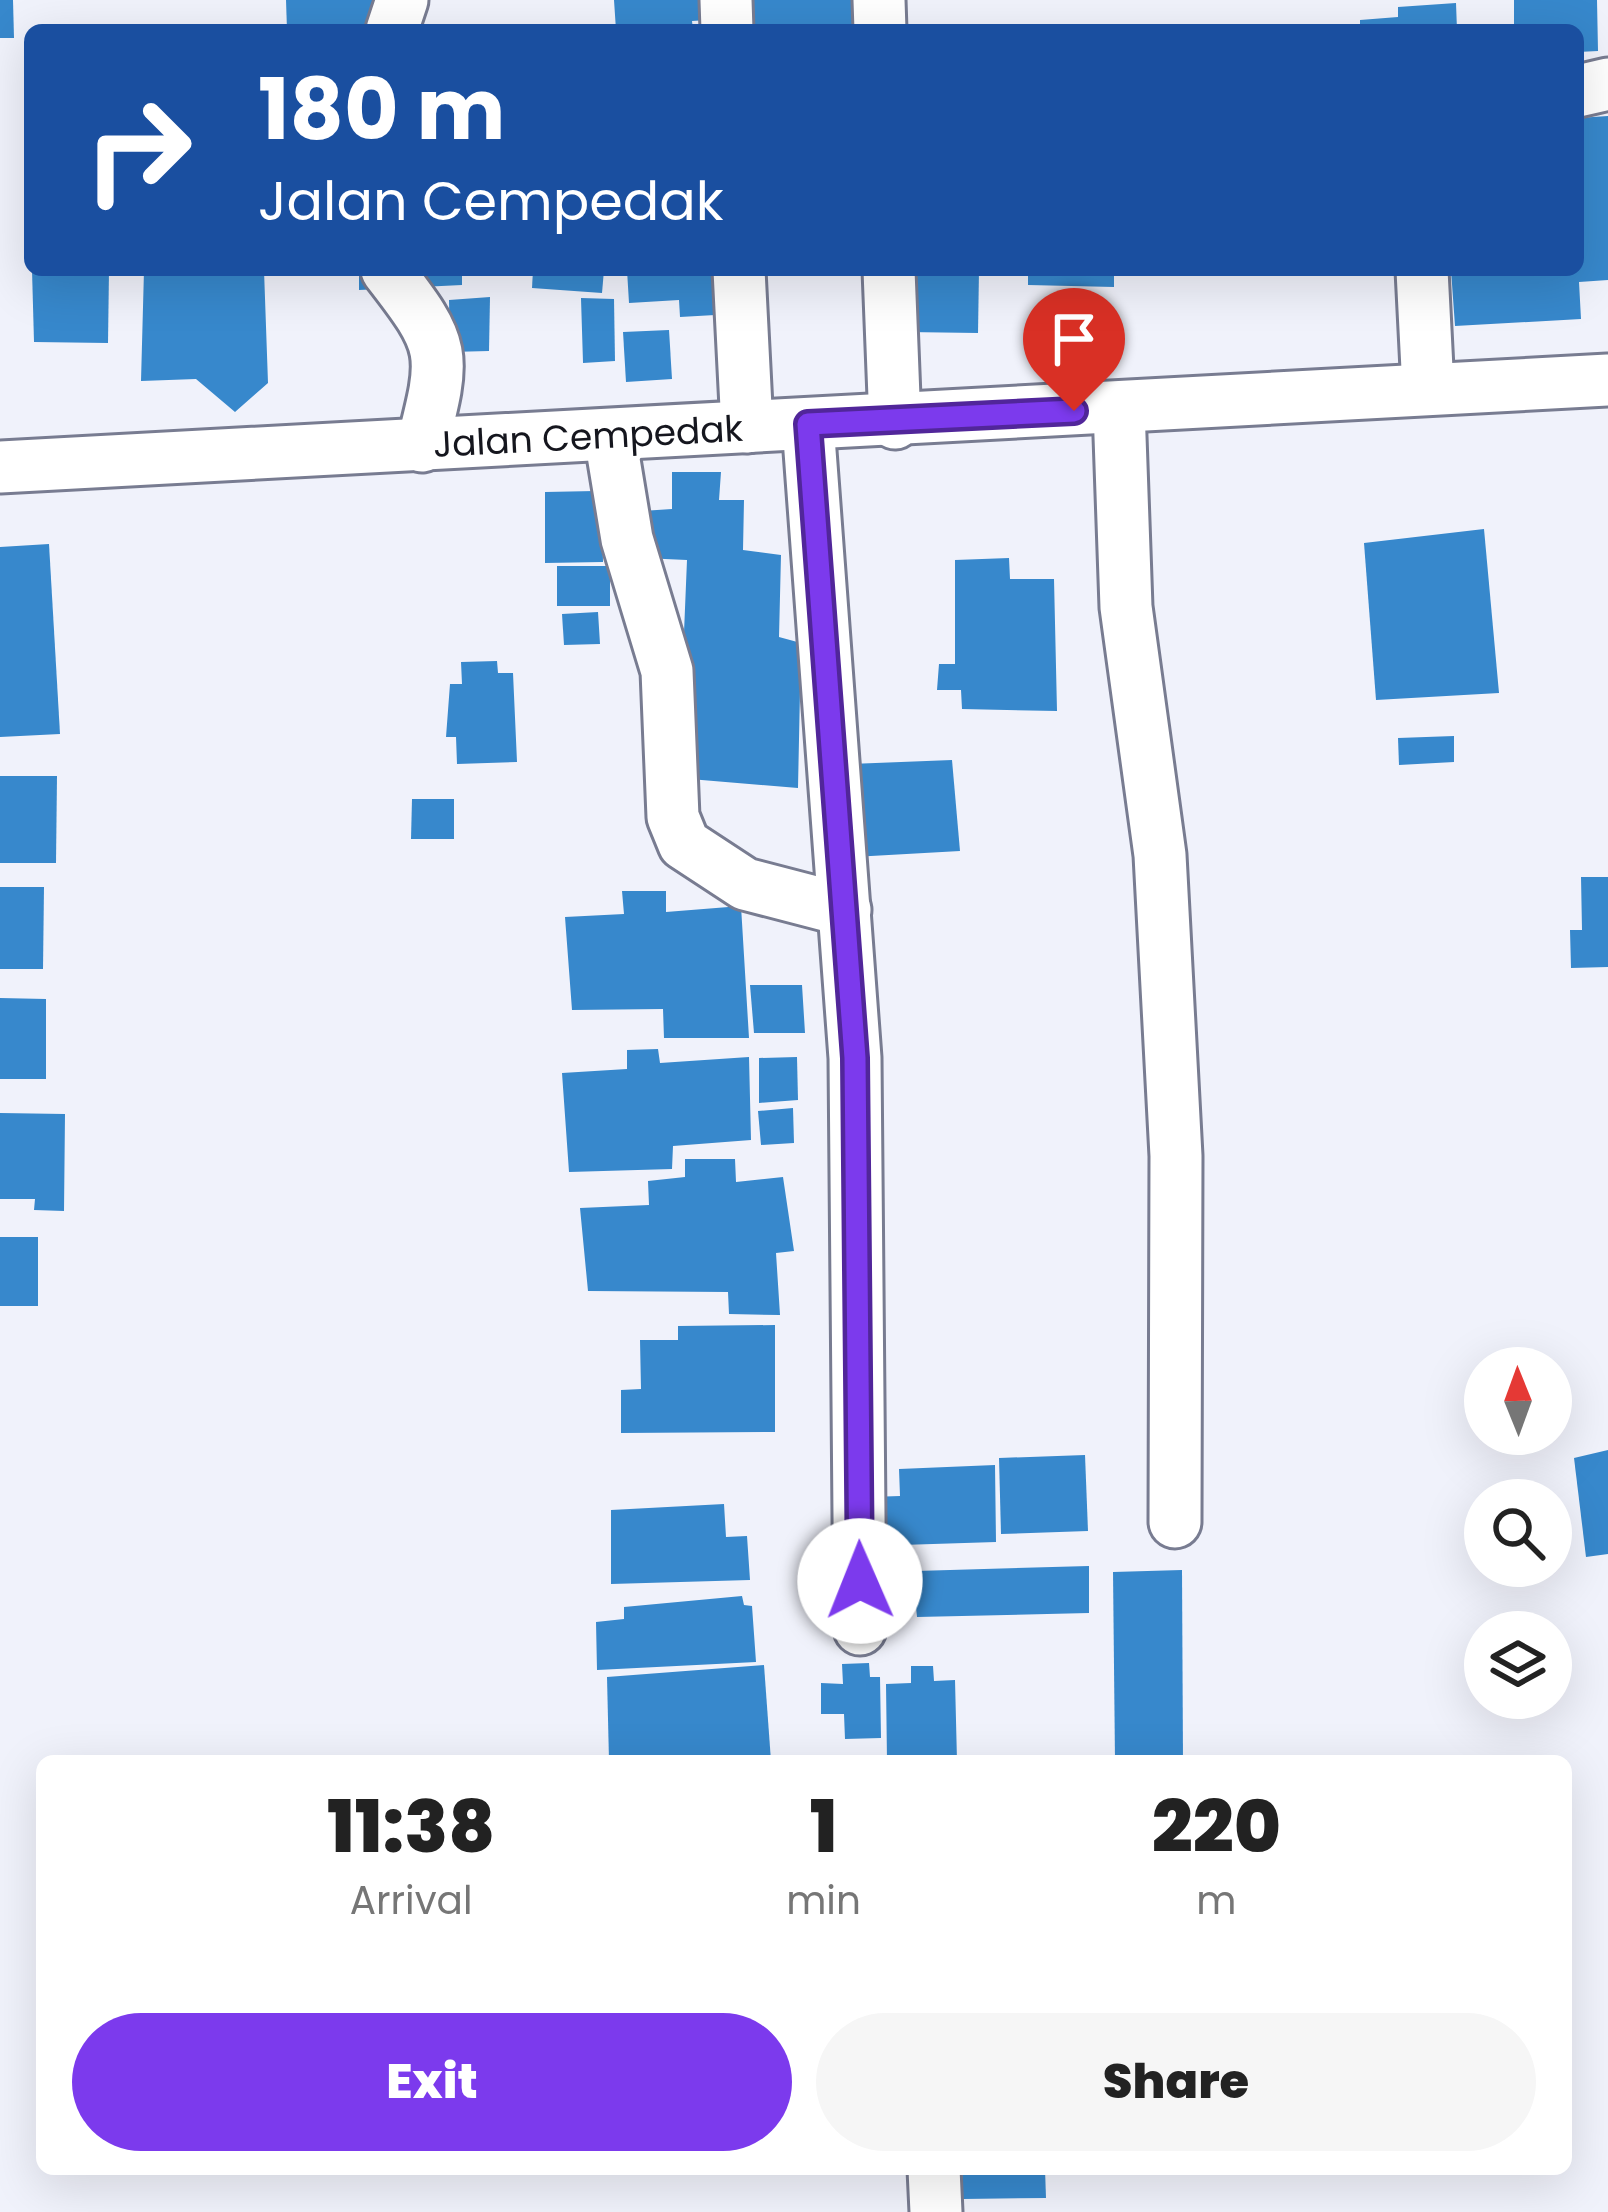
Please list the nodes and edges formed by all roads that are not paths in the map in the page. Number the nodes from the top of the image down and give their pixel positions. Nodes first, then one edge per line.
1 (391, 276) edge
2 (739, 276) edge
3 (890, 276) edge
4 (1422, 276) edge
5 (1608, 380) edge
6 (1428, 389) junction
7 (1119, 408) junction
8 (895, 423) junction
9 (808, 424) junction
10 (747, 428) junction
11 (610, 436) junction
12 (422, 446) junction
13 (0, 467) edge
14 (845, 910) junction
15 (1175, 1522) dead end
16 (860, 1629) dead end
17 (934, 2175) edge
18 (936, 2212) edge

1 - 12 street
2 - 10 street
3 - 8 street
4 - 6 street
5 - 6 street, Jalan Cempedak
6 - 7 street, Jalan Cempedak
7 - 8 street, Jalan Cempedak
7 - 15 street
8 - 9 street, Jalan Cempedak
9 - 10 street, Jalan Cempedak
9 - 14 street
10 - 11 street, Jalan Cempedak
11 - 12 street, Jalan Cempedak
11 - 14 street
12 - 13 street, Jalan Cempedak
14 - 16 street
17 - 18 street

